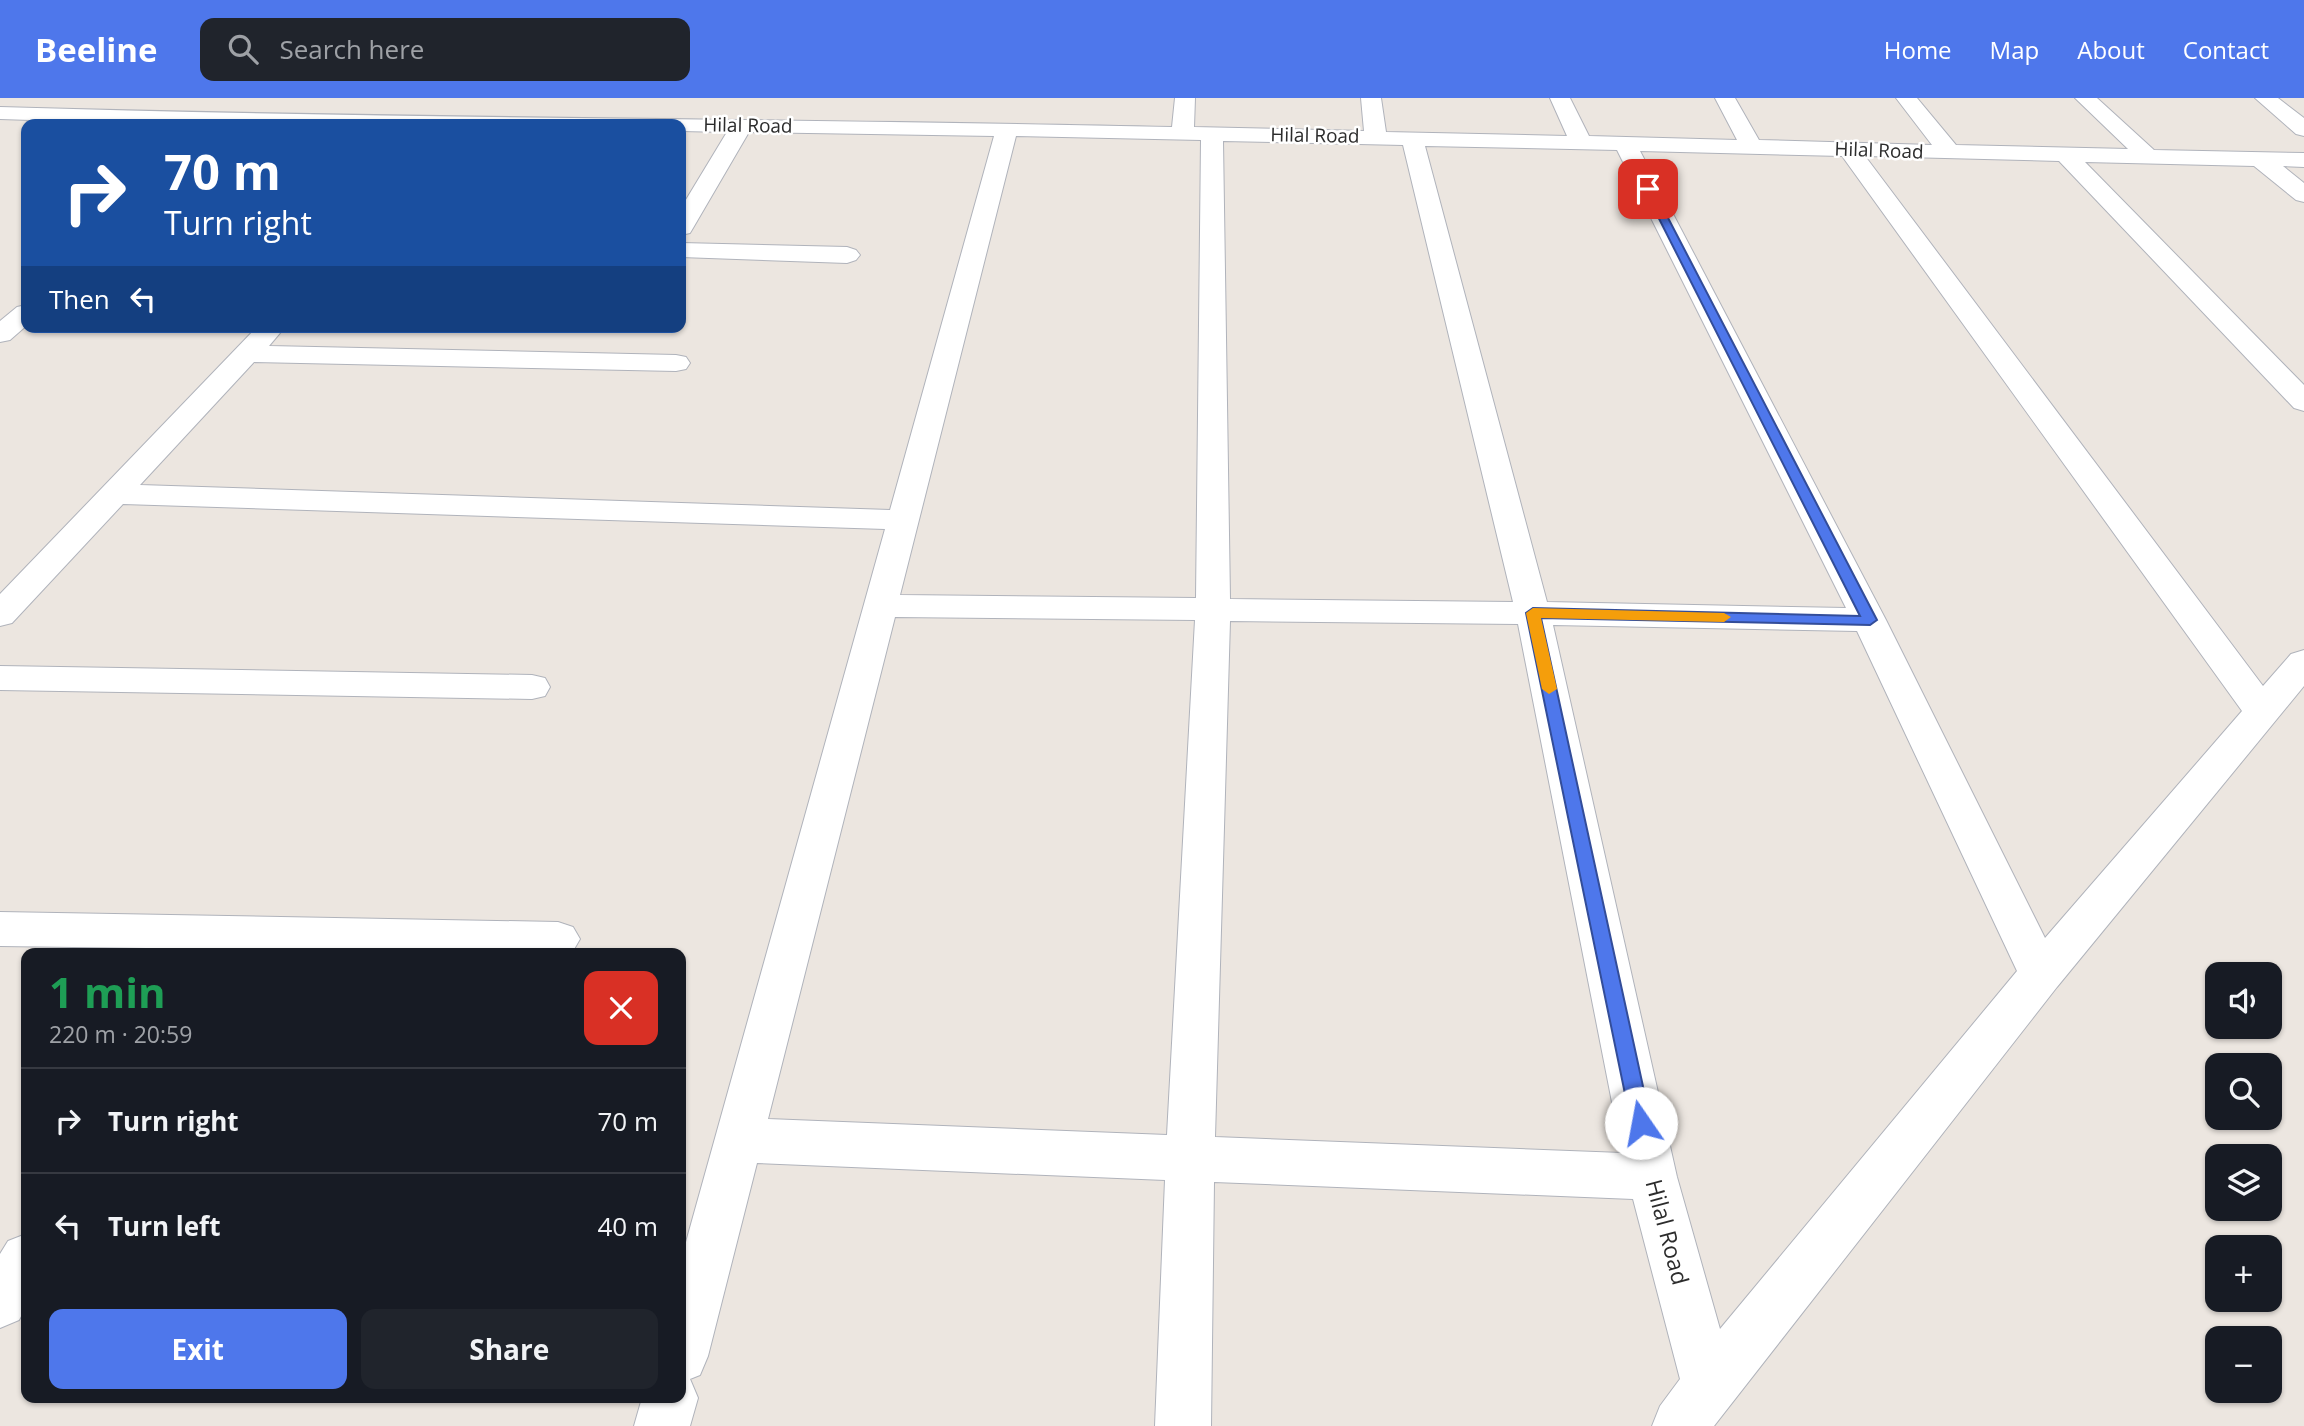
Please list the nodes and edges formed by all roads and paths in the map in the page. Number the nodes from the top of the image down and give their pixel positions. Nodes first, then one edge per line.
1 (103, 98) edge
2 (1185, 98) edge
3 (1371, 98) edge
4 (1560, 98) edge
5 (1725, 98) edge
6 (1906, 98) edge
7 (2085, 98) edge
8 (2265, 98) edge
9 (0, 113) edge
10 (79, 115) junction
11 (181, 119) edge
12 (686, 125) edge
13 (743, 125) junction
14 (1007, 129) junction
15 (2304, 129) edge
16 (1197, 133) junction
17 (1394, 137) junction
18 (1580, 141) junction
19 (1624, 142) junction
20 (1751, 146) junction
21 (1848, 149) junction
22 (1950, 152) junction
23 (2066, 155) junction
24 (2148, 156) junction
25 (2259, 158) junction
26 (2304, 160) edge
27 (2304, 195) edge
28 (686, 220) edge
29 (686, 250) edge
30 (847, 255) dead end
31 (21, 317) edge
32 (266, 333) edge
33 (0, 334) edge
34 (247, 354) junction
35 (676, 363) dead end
36 (2304, 402) edge
37 (116, 494) junction
38 (904, 520) junction
39 (881, 606) junction
40 (1213, 611) junction
41 (1533, 613) junction
42 (0, 615) edge
43 (1870, 620) junction
44 (2304, 662) edge
45 (0, 678) edge
46 (532, 687) dead end
47 (2262, 711) junction
48 (0, 929) edge
49 (558, 939) dead end
50 (2041, 974) junction
51 (738, 1140) junction
52 (1190, 1159) junction
53 (1652, 1177) junction
54 (21, 1267) edge
55 (0, 1302) edge
56 (686, 1337) edge
57 (1709, 1385) junction
58 (669, 1403) edge
59 (662, 1426) edge
60 (1183, 1426) edge
61 (1680, 1426) edge

1 - 10 street
2 - 16 street
3 - 17 street
4 - 18 street
5 - 20 street
6 - 22 street
7 - 24 street
8 - 15 street
9 - 10 street, Hilal Road
10 - 11 street, Hilal Road
12 - 13 street, Hilal Road
13 - 14 street, Hilal Road
13 - 28 street
14 - 16 street, Hilal Road
14 - 38 street
16 - 17 street, Hilal Road
16 - 40 street
17 - 18 street, Hilal Road
17 - 41 street, Hilal Road
18 - 19 street, Hilal Road
19 - 20 street, Hilal Road
19 - 43 street
20 - 21 street, Hilal Road
21 - 22 street, Hilal Road
21 - 47 street
22 - 23 street, Hilal Road
23 - 24 street, Hilal Road
23 - 36 street
24 - 25 street, Hilal Road
25 - 26 street, Hilal Road
25 - 27 street
29 - 30 street
31 - 33 street
32 - 34 street
34 - 35 street
34 - 37 street
37 - 38 street
37 - 42 street
38 - 39 street
39 - 40 street
39 - 51 street
40 - 41 street
40 - 52 street
41 - 43 street
41 - 53 street, Hilal Road
43 - 50 street
44 - 47 street
45 - 46 street
47 - 50 street
48 - 49 street
50 - 57 street
51 - 52 street
51 - 56 street
52 - 53 street
52 - 60 street
53 - 57 street, Hilal Road
54 - 55 street
57 - 61 street
58 - 59 street

